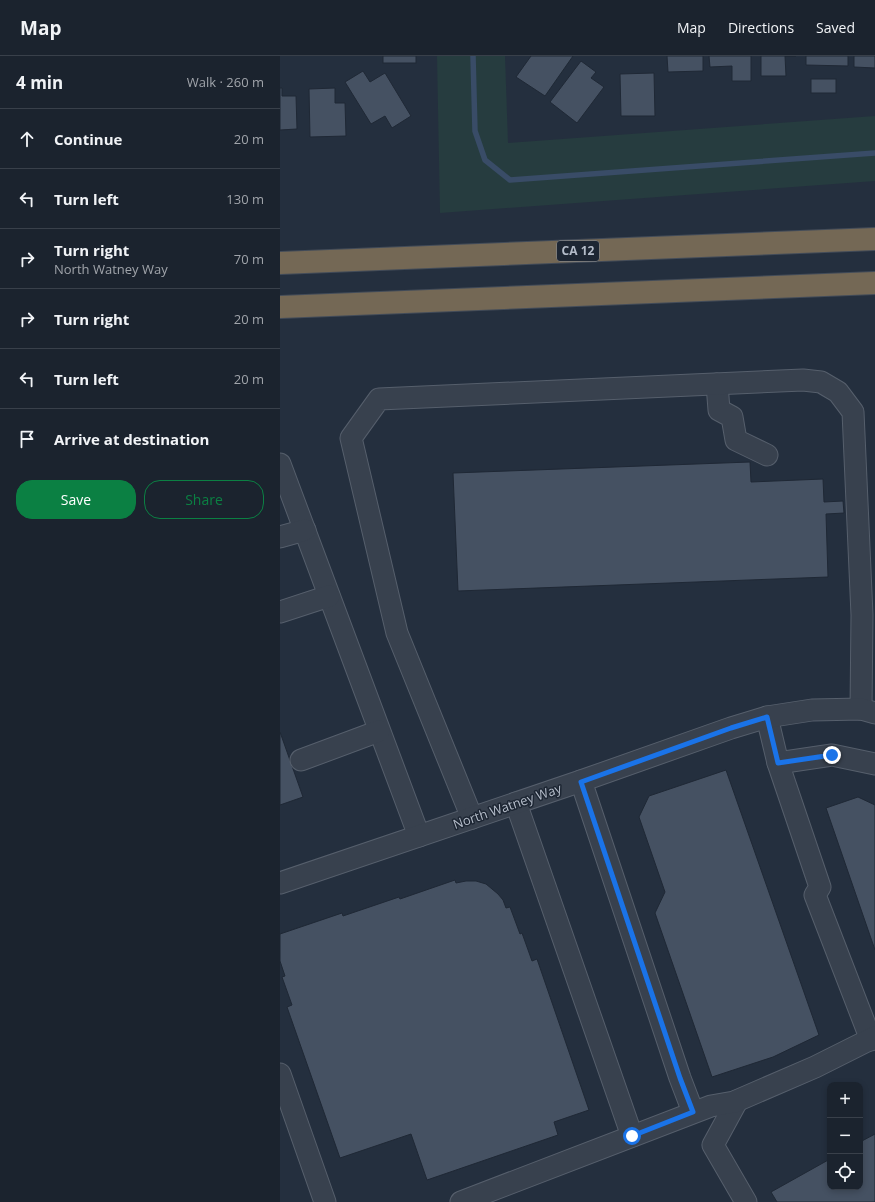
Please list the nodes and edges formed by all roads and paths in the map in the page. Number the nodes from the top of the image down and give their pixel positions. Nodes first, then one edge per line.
1 (875, 239) edge
2 (280, 263) edge
3 (875, 283) edge
4 (280, 307) edge
5 (717, 384) junction
6 (767, 455) dead end
7 (280, 464) edge
8 (304, 530) junction
9 (280, 537) edge
10 (329, 596) junction
11 (280, 612) edge
12 (868, 711) edge
13 (767, 717) junction
14 (379, 731) junction
15 (300, 760) dead end
16 (778, 763) junction
17 (875, 764) edge
18 (581, 782) junction
19 (516, 803) junction
20 (472, 818) junction
21 (419, 836) junction
22 (280, 883) edge
23 (873, 1038) edge
24 (280, 1074) edge
25 (737, 1101) junction
26 (693, 1112) junction
27 (632, 1136) junction
28 (324, 1202) edge
29 (461, 1202) edge
30 (746, 1202) edge

1 - 2 highway, CA 12
3 - 4 highway
5 - 6 street
5 - 12 street
5 - 20 street
7 - 8 street
8 - 9 street
8 - 10 street
10 - 11 street
10 - 14 street
12 - 13 street, North Watney Way
13 - 16 street
13 - 18 street, North Watney Way
14 - 15 street
14 - 21 street
16 - 17 street
16 - 23 street
18 - 19 street, North Watney Way
18 - 26 street
19 - 20 street, North Watney Way
19 - 27 street
20 - 21 street, North Watney Way
21 - 22 street, North Watney Way
23 - 25 street
24 - 28 street
25 - 26 street
25 - 30 street
26 - 27 street
27 - 29 street

